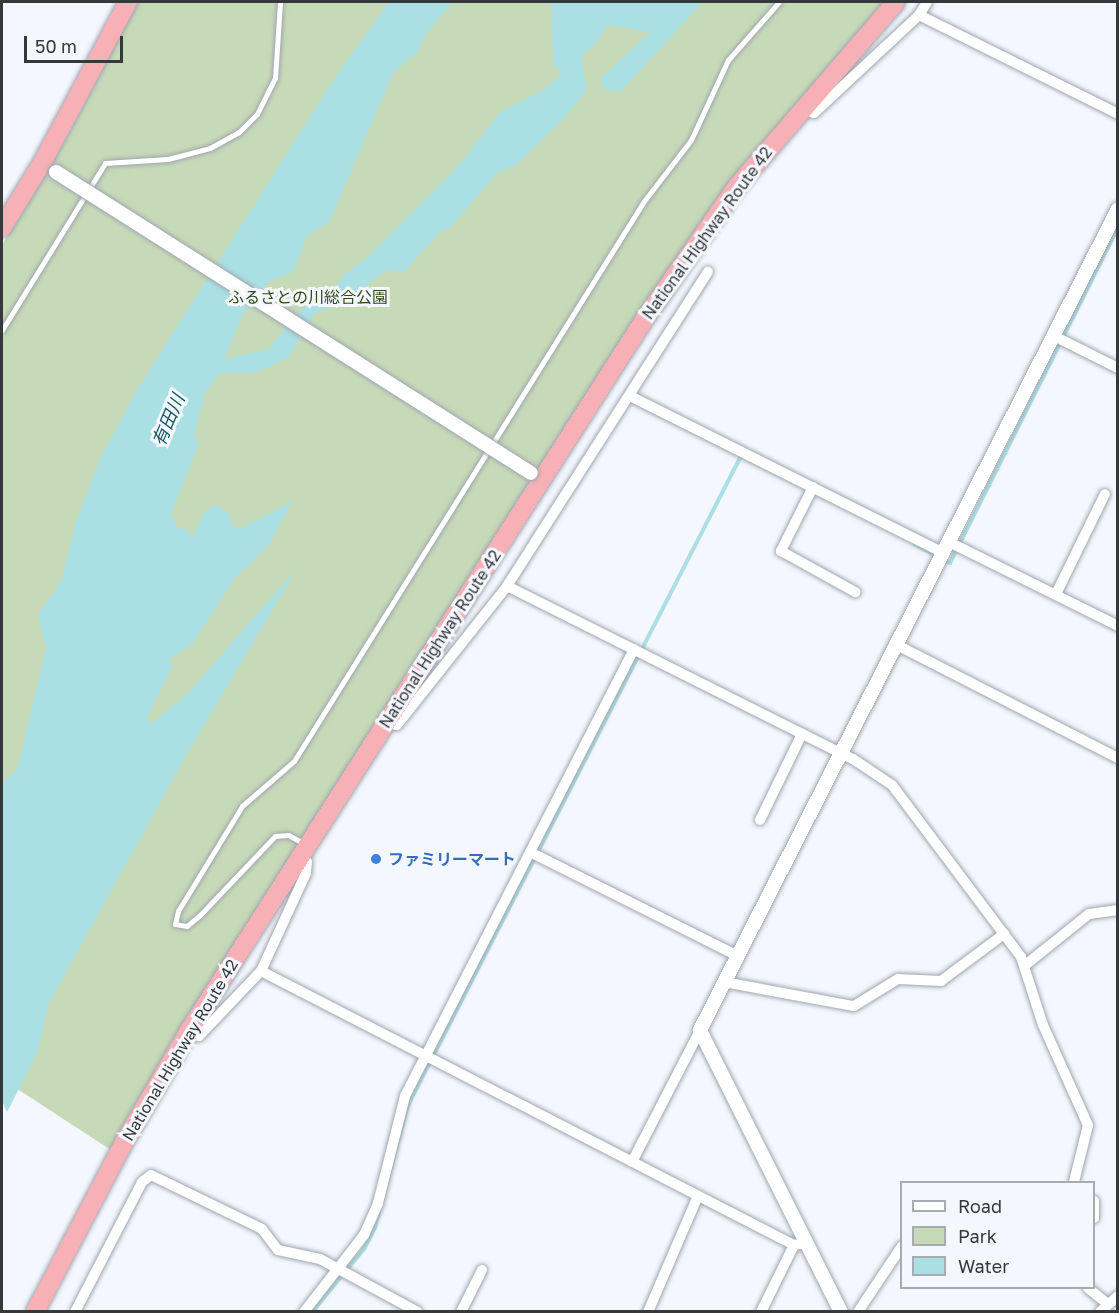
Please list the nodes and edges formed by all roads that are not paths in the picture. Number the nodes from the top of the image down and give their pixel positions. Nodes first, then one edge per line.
1 (128, 2) edge
2 (280, 2) edge
3 (779, 2) edge
4 (896, 2) edge
5 (927, 2) edge
6 (919, 15) junction
7 (802, 108) junction
8 (1118, 114) edge
9 (49, 168) junction
10 (1118, 209) edge
11 (2, 228) edge
12 (708, 272) dead end
13 (2, 330) edge
14 (1054, 336) junction
15 (1118, 369) edge
16 (632, 397) junction
17 (537, 476) junction
18 (813, 487) junction
19 (1105, 494) dead end
20 (946, 547) junction
21 (507, 586) junction
22 (855, 592) dead end
23 (1056, 594) junction
24 (1118, 626) edge
25 (897, 645) junction
26 (634, 649) junction
27 (386, 723) junction
28 (802, 734) junction
29 (841, 753) junction
30 (1118, 758) edge
31 (760, 820) dead end
32 (304, 850) junction
33 (530, 852) junction
34 (1118, 910) edge
35 (1004, 934) junction
36 (738, 956) junction
37 (1024, 966) junction
38 (261, 971) junction
39 (724, 982) junction
40 (700, 1030) junction
41 (188, 1034) junction
42 (427, 1056) junction
43 (632, 1162) junction
44 (1074, 1181) edge
45 (698, 1196) junction
46 (800, 1244) junction
47 (900, 1248) edge
48 (338, 1270) junction
49 (482, 1270) dead end
50 (1090, 1289) edge
51 (1118, 1296) edge
52 (1104, 1308) edge
53 (35, 1311) edge
54 (75, 1311) edge
55 (304, 1311) edge
56 (418, 1311) edge
57 (462, 1311) edge
58 (648, 1311) edge
59 (761, 1311) edge
60 (841, 1311) edge
61 (858, 1311) edge

1 - 9 highway
2 - 13 lane
3 - 32 lane
4 - 7 highway, National Highway Route 42
5 - 6 street
6 - 7 street
6 - 8 street
7 - 17 highway, National Highway Route 42
9 - 11 highway
9 - 17 street, bridge
10 - 14 street
12 - 16 street
14 - 15 street
14 - 20 street
16 - 18 street
16 - 21 street
17 - 27 highway, National Highway Route 42
18 - 20 street
18 - 22 street
19 - 23 street
20 - 23 street
20 - 25 street
21 - 26 street
21 - 27 street
23 - 24 street
25 - 29 street
25 - 30 street
26 - 28 street
26 - 33 street
27 - 32 highway, National Highway Route 42
28 - 29 street
28 - 31 street
29 - 35 street
29 - 36 street
32 - 38 street
32 - 41 highway, National Highway Route 42
33 - 36 street
33 - 42 street
34 - 37 street
35 - 37 street
35 - 39 street
36 - 39 street
37 - 44 street
38 - 41 street
38 - 42 street
39 - 40 street
40 - 43 street
40 - 46 street
41 - 53 highway, National Highway Route 42
42 - 43 street
42 - 48 street
43 - 45 street
45 - 46 street
45 - 58 street
46 - 59 street
46 - 60 street
47 - 61 street
48 - 54 street
48 - 55 street
48 - 56 street
49 - 57 street
50 - 52 street
51 - 52 street

